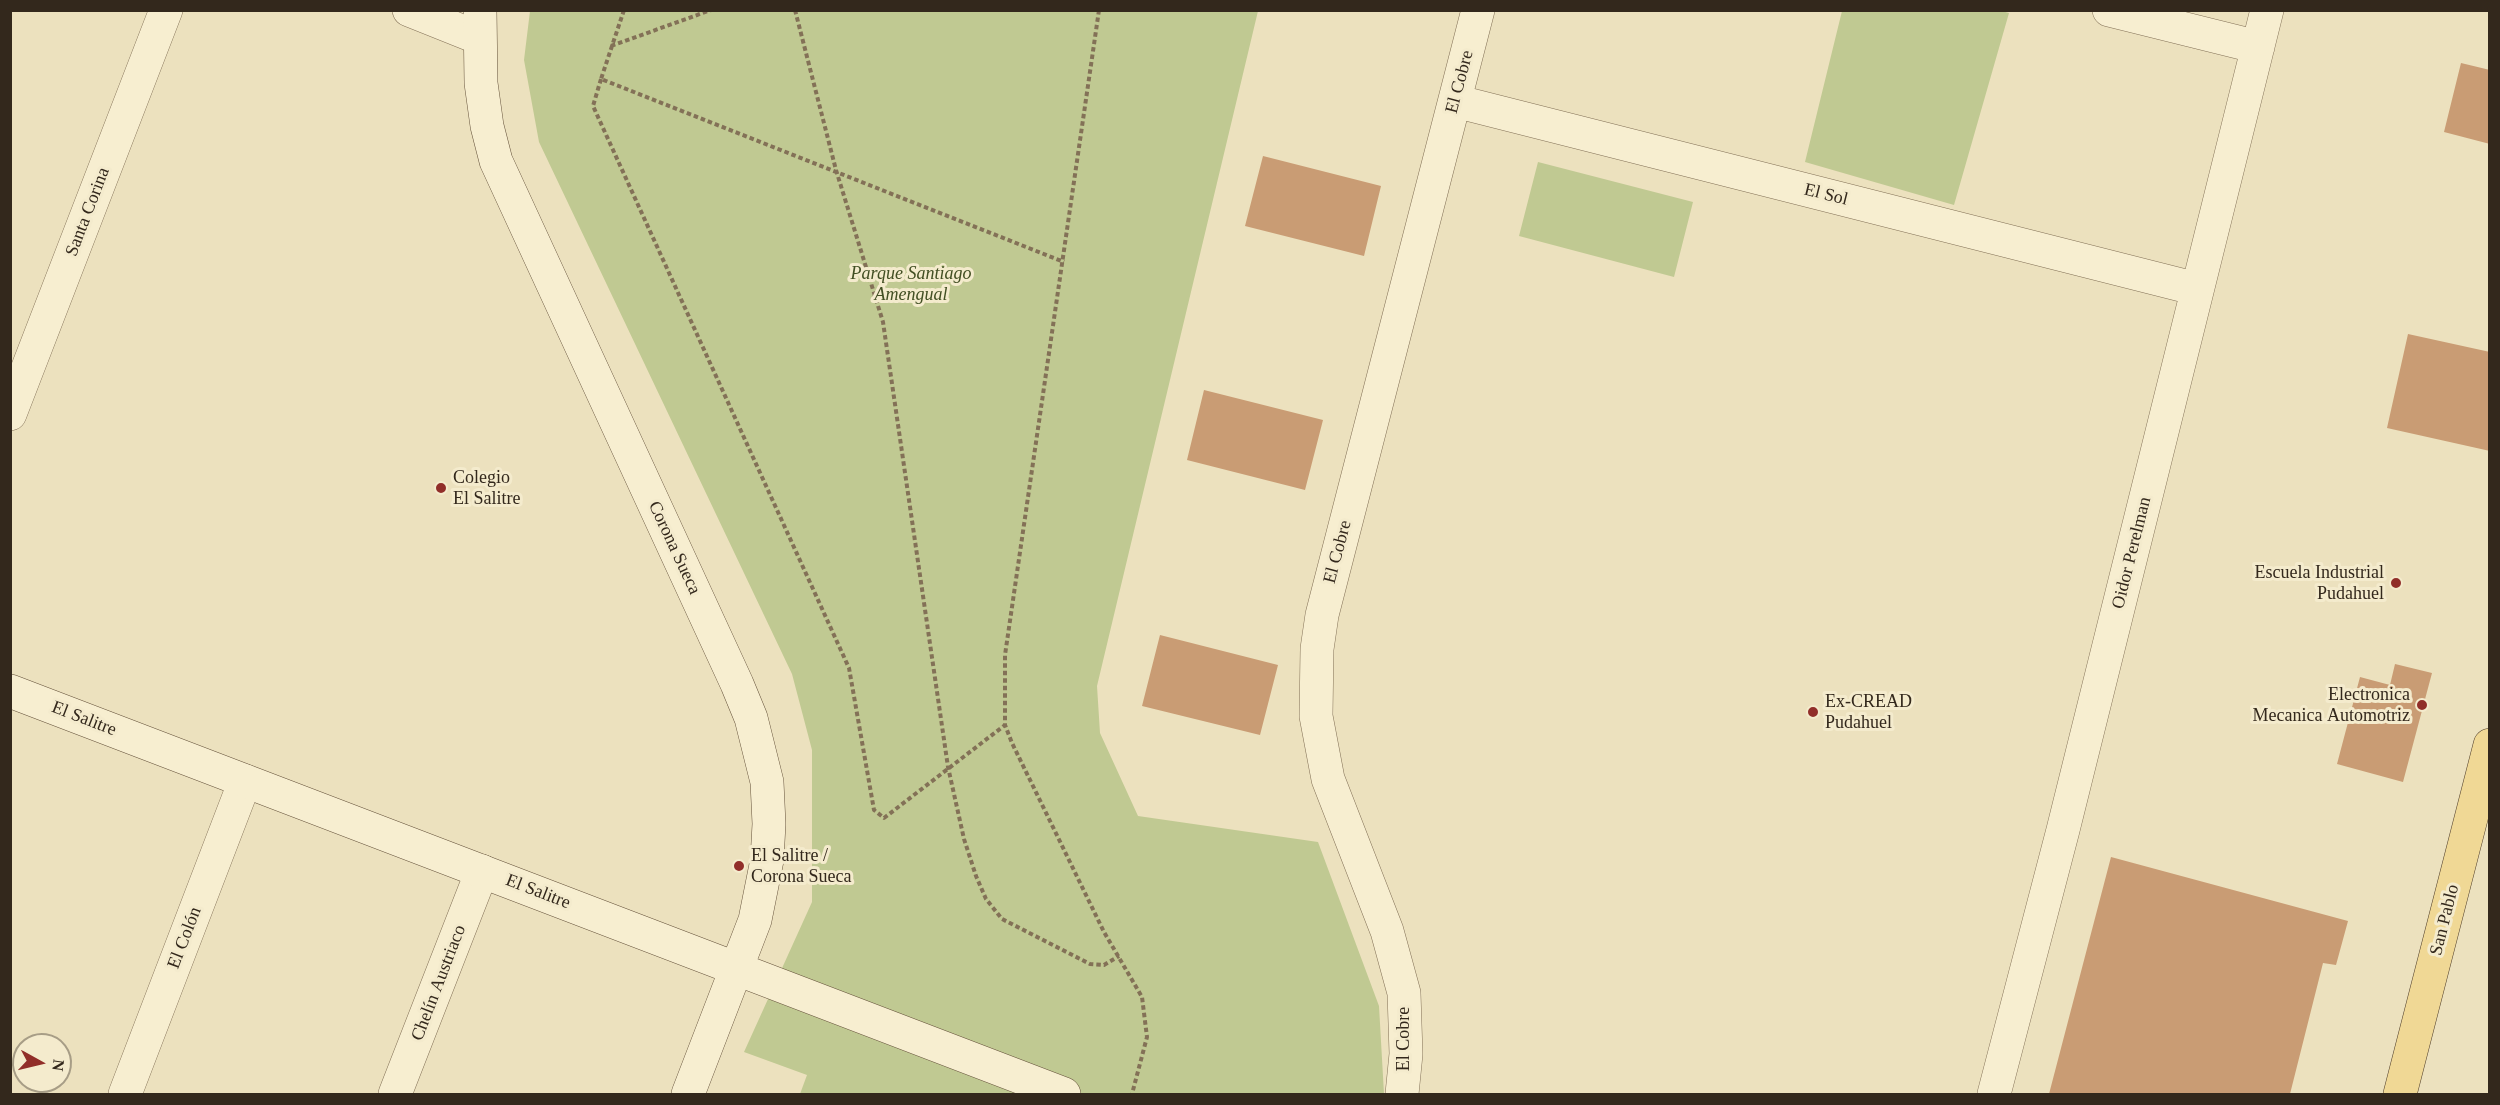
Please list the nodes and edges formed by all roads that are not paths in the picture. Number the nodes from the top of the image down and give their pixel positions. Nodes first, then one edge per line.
1 (166, 10) edge
2 (409, 10) edge
3 (1478, 10) edge
4 (2109, 10) edge
5 (2267, 10) edge
6 (480, 24) edge
7 (2258, 47) junction
8 (1455, 100) junction
9 (2197, 289) junction
10 (10, 414) edge
11 (11, 693) edge
12 (2490, 745) edge
13 (245, 781) junction
14 (482, 871) junction
15 (737, 969) junction
16 (125, 1095) edge
17 (395, 1095) edge
18 (688, 1095) edge
19 (1064, 1095) edge
20 (1402, 1095) edge
21 (1994, 1095) edge
22 (2400, 1095) edge

1 - 10 street, Santa Corina
2 - 6 street
3 - 8 street, El Cobre
4 - 7 street
5 - 7 street, Oidor Perelman
6 - 15 street, Corona Sueca
7 - 9 street, Oidor Perelman
8 - 9 street, El Sol
8 - 20 street, El Cobre
9 - 21 street, Oidor Perelman
11 - 13 street, El Salitre
12 - 22 main road, San Pablo
13 - 14 street, El Salitre
13 - 16 street, El Colón
14 - 15 street, El Salitre
14 - 17 street, Chelín Austriaco
15 - 18 street, Corona Sueca
15 - 19 street, El Salitre

